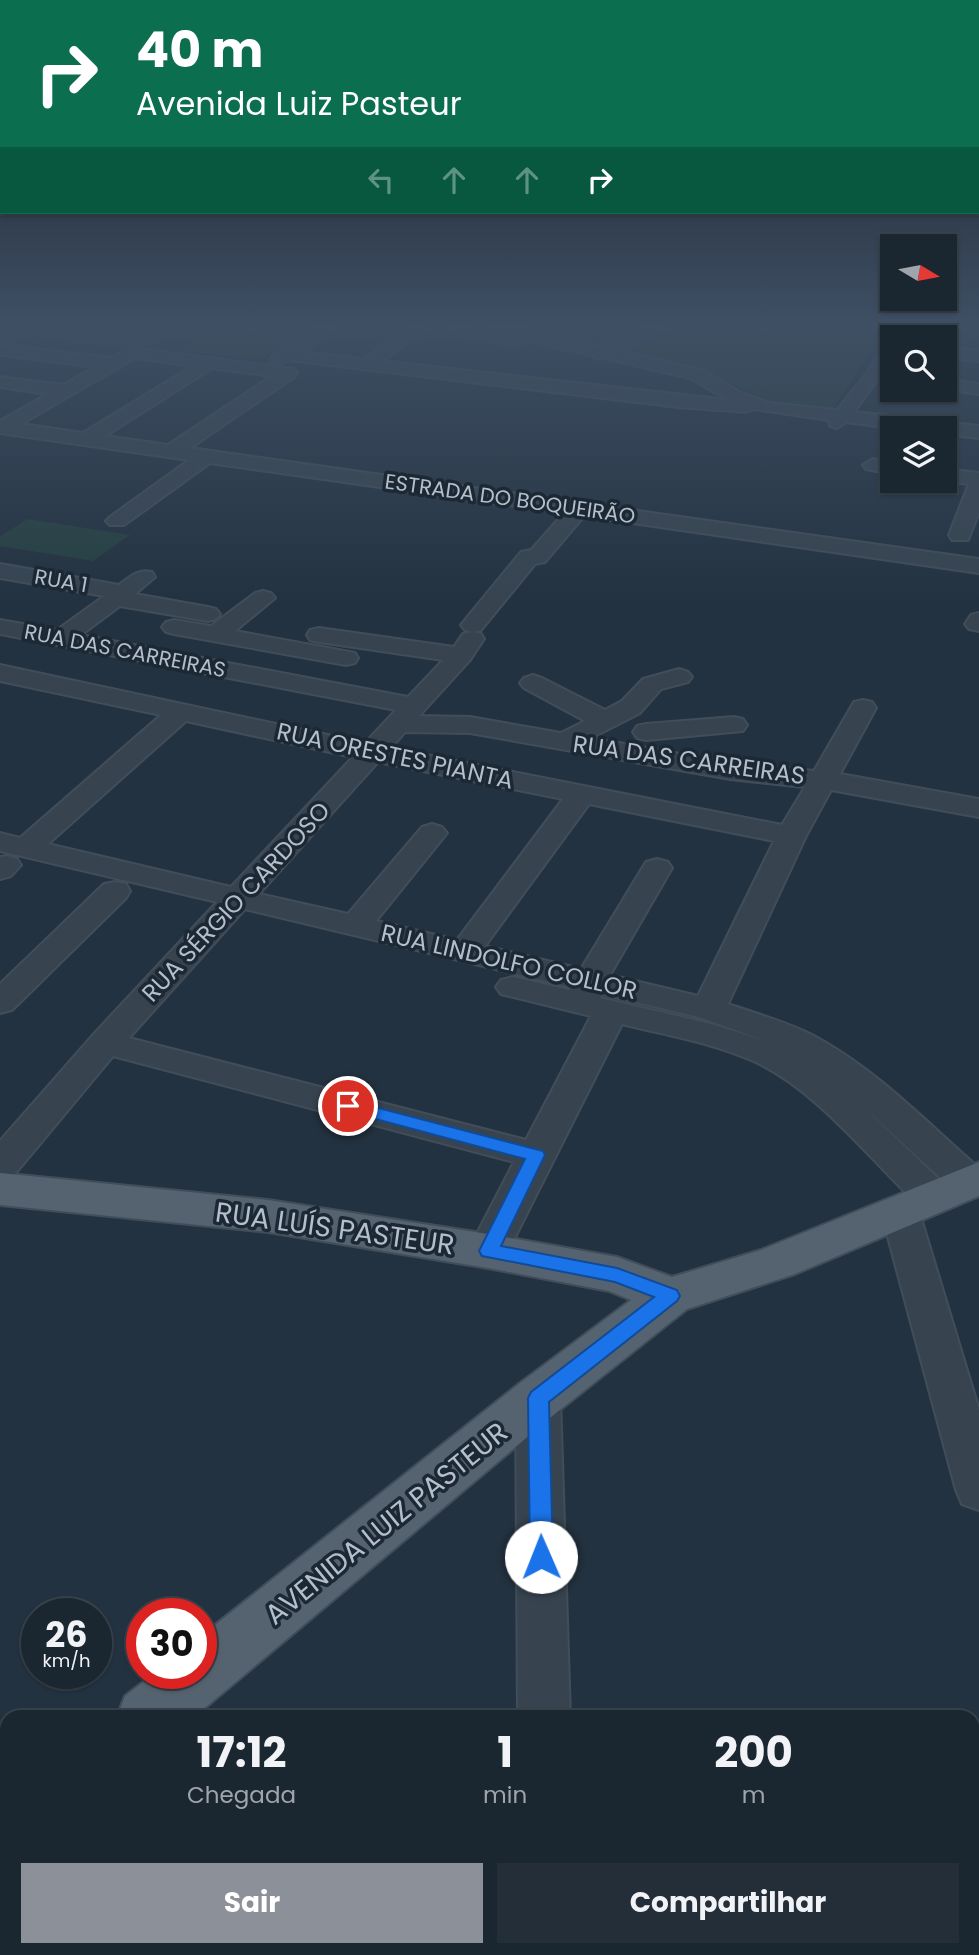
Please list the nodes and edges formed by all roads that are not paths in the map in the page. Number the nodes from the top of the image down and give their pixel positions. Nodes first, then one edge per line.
1 (119, 419) edge
2 (215, 419) edge
3 (835, 419) edge
4 (840, 420) junction
5 (880, 426) edge
6 (1, 427) edge
7 (979, 432) edge
8 (957, 435) edge
9 (979, 438) edge
10 (87, 439) junction
11 (171, 452) junction
12 (205, 457) junction
13 (957, 476) edge
14 (979, 479) edge
15 (979, 484) edge
16 (580, 508) junction
17 (117, 521) dead end
18 (960, 535) dead end
19 (979, 566) edge
20 (0, 571) edge
21 (145, 577) dead end
22 (119, 595) junction
23 (263, 598) dead end
24 (342, 612) dead end
25 (184, 619) junction
26 (0, 627) edge
27 (225, 627) junction
28 (62, 639) junction
29 (469, 640) junction
30 (311, 642) junction
31 (353, 650) junction
32 (139, 653) junction
33 (679, 677) dead end
34 (6, 679) edge
35 (533, 683) dead end
36 (317, 687) junction
37 (631, 707) junction
38 (413, 708) junction
39 (863, 708) dead end
40 (181, 711) junction
41 (605, 721) junction
42 (470, 725) junction
43 (734, 725) dead end
44 (646, 732) junction
45 (564, 742) junction
46 (374, 753) junction
47 (661, 759) junction
48 (824, 780) junction
49 (581, 795) junction
50 (977, 799) edge
51 (432, 833) dead end
52 (791, 836) junction
53 (6, 858) edge
54 (657, 868) dead end
55 (115, 891) junction
56 (231, 908) junction
57 (355, 926) junction
58 (464, 953) junction
59 (594, 999) junction
60 (0, 1003) edge
61 (709, 1009) junction
62 (106, 1042) junction
63 (536, 1155) junction
64 (0, 1166) edge
65 (0, 1189) edge
66 (946, 1192) edge
67 (488, 1251) junction
68 (670, 1296) junction
69 (538, 1398) junction
70 (979, 1490) edge
71 (217, 1660) edge
72 (181, 1689) edge
73 (156, 1710) edge
74 (544, 1710) edge

1 - 10 street
2 - 11 street
3 - 4 street
4 - 5 street
4 - 7 street
6 - 10 street, ESTRADA DO BOQUEIRÃO
8 - 9 street
10 - 11 street, ESTRADA DO BOQUEIRÃO
11 - 12 street, ESTRADA DO BOQUEIRÃO
12 - 16 street, ESTRADA DO BOQUEIRÃO
12 - 17 street
13 - 14 street
15 - 18 street
16 - 19 street, ESTRADA DO BOQUEIRÃO
16 - 29 street, RUA SÉRGIO CARDOSO
20 - 22 street, RUA 1
21 - 22 street
22 - 25 street, RUA 1
22 - 28 street
23 - 27 street
24 - 30 street
25 - 27 street, RUA 1
25 - 32 street
26 - 28 street, RUA DAS CARREIRAS
27 - 30 street, RUA 1
28 - 32 street, RUA DAS CARREIRAS
29 - 31 street, RUA 1
29 - 38 street, RUA SÉRGIO CARDOSO
30 - 31 street, RUA 1
31 - 36 street
32 - 36 street, RUA DAS CARREIRAS
33 - 37 street
34 - 40 street, RUA ORESTES PIANTA
35 - 41 street
36 - 38 street, RUA DAS CARREIRAS
37 - 41 street
37 - 44 street
38 - 42 street, RUA DAS CARREIRAS
38 - 42 street
38 - 46 street, RUA SÉRGIO CARDOSO
39 - 48 street
40 - 46 street, RUA ORESTES PIANTA
40 - 53 street
41 - 45 street
42 - 45 street, RUA DAS CARREIRAS
43 - 44 street
44 - 47 street
45 - 47 street, RUA DAS CARREIRAS
46 - 49 street, RUA ORESTES PIANTA
46 - 56 street, RUA SÉRGIO CARDOSO
47 - 48 street, RUA DAS CARREIRAS
48 - 50 street, RUA DAS CARREIRAS
48 - 52 street
49 - 52 street, RUA ORESTES PIANTA
49 - 58 street
51 - 57 street
52 - 61 street
53 - 55 street, RUA LINDOLFO COLLOR
53 - 56 street, RUA LINDOLFO COLLOR
54 - 59 street
55 - 56 street, RUA LINDOLFO COLLOR
55 - 60 street
56 - 57 street, RUA LINDOLFO COLLOR
56 - 59 street, RUA LINDOLFO COLLOR
56 - 62 street, RUA SÉRGIO CARDOSO
57 - 58 street, RUA LINDOLFO COLLOR
58 - 59 street, RUA LINDOLFO COLLOR
59 - 61 street, RUA LINDOLFO COLLOR
59 - 63 street
59 - 66 street, RUA LINDOLFO COLLOR
61 - 66 street, RUA LINDOLFO COLLOR
62 - 63 street
62 - 64 street, RUA SÉRGIO CARDOSO
63 - 67 street
65 - 67 main road, RUA LUÍS PASTEUR
66 - 68 main road
66 - 70 street
67 - 68 main road, RUA LUÍS PASTEUR
68 - 69 main road, AVENIDA LUIZ PASTEUR
69 - 71 main road, AVENIDA LUIZ PASTEUR
69 - 74 street
72 - 73 main road, AVENIDA LUIZ PASTEUR

